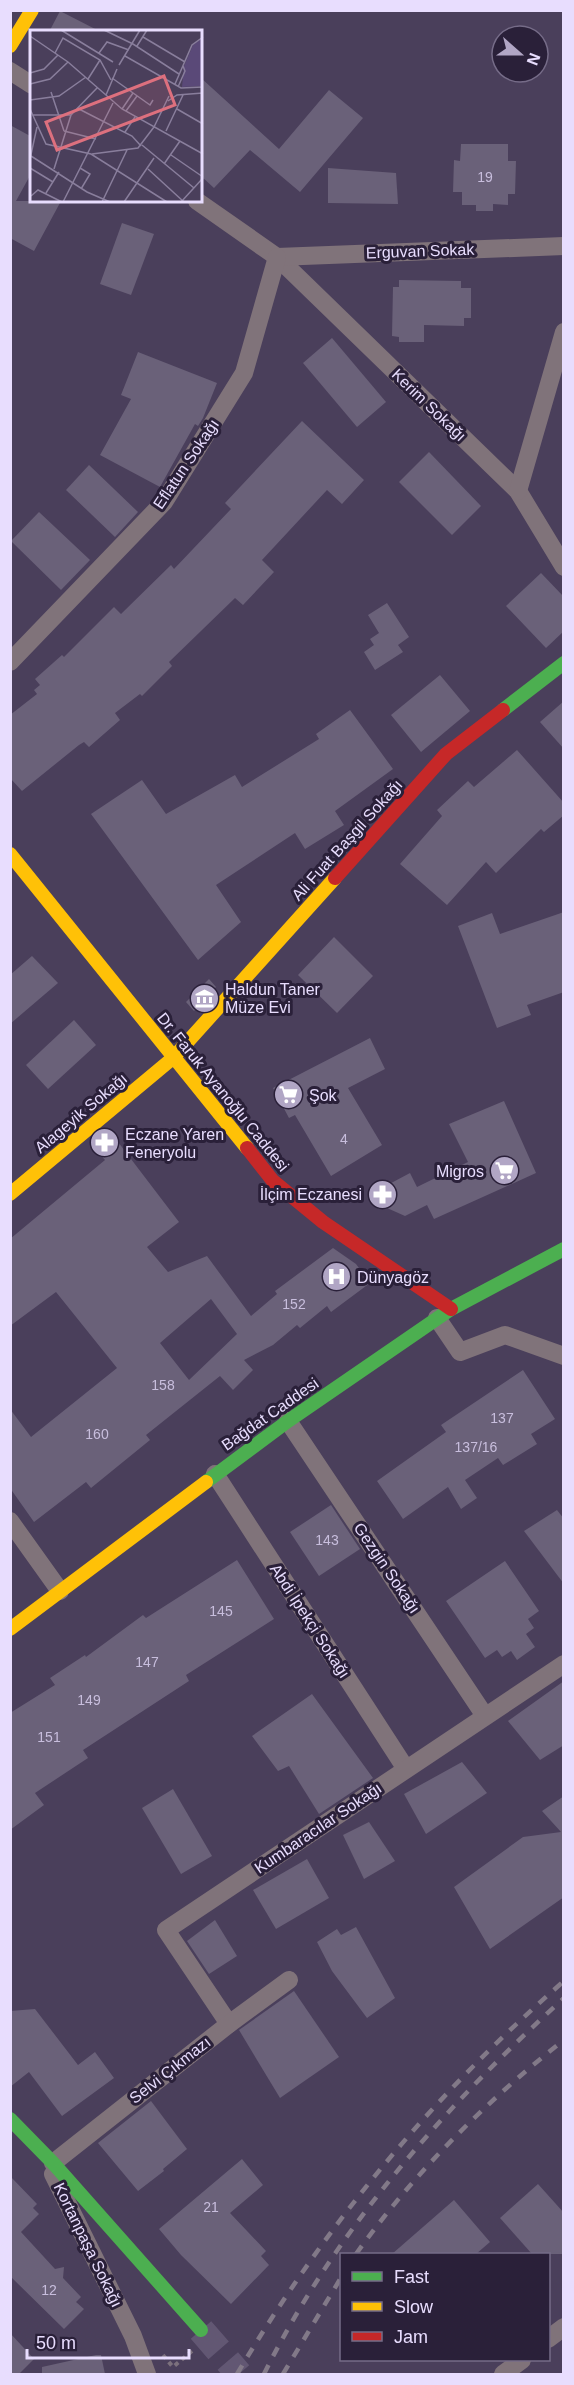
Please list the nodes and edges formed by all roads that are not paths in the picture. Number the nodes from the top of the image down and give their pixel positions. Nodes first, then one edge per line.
1 (32, 10) edge
2 (10, 46) edge
3 (10, 71) edge
4 (30, 85) edge
5 (199, 202) edge
6 (564, 246) edge
7 (277, 256) junction
8 (564, 332) edge
9 (518, 491) junction
10 (564, 567) edge
11 (10, 662) edge
12 (564, 663) edge
13 (10, 854) edge
14 (173, 1058) junction
15 (10, 1194) edge
16 (564, 1250) edge
17 (444, 1314) junction
18 (564, 1356) edge
19 (288, 1420) junction
20 (215, 1474) junction
21 (10, 1521) edge
22 (60, 1591) junction
23 (10, 1629) edge
24 (564, 1664) edge
25 (485, 1716) junction
26 (406, 1769) junction
27 (289, 1980) dead end
28 (229, 2024) junction
29 (10, 2119) edge
30 (47, 2157) junction
31 (564, 2327) edge
32 (201, 2330) tunnel mouth
33 (550, 2338) edge
34 (521, 2361) edge
35 (147, 2374) edge
36 (503, 2374) edge

1 - 2 street
3 - 4 street
5 - 7 street, Kerim Sokağı
6 - 7 street, Erguvan Sokak
7 - 9 street, Kerim Sokağı
7 - 11 street, Eflatun Sokağı
8 - 9 street
9 - 10 street, Kerim Sokağı
12 - 14 street, Ali Fuat Başgil Sokağı
13 - 14 street, Dr. Faruk Ayanoğlu Caddesi
14 - 15 street, Alageyik Sokağı
14 - 17 street, Dr. Faruk Ayanoğlu Caddesi
16 - 17 street, Bağdat Caddesi
17 - 18 street
17 - 19 street, Bağdat Caddesi
19 - 20 street, Bağdat Caddesi
19 - 25 street, Gezgin Sokağı
20 - 22 street, Bağdat Caddesi
20 - 26 street, Abdi İpekçi Sokağı
21 - 22 street
22 - 23 street, Bağdat Caddesi
24 - 25 street, Kumbaracılar Sokağı
25 - 26 street, Kumbaracılar Sokağı
26 - 28 street, Kumbaracılar Sokağı
27 - 28 street, Selvi Çıkmazı
28 - 30 street, Selvi Çıkmazı
29 - 30 street
30 - 32 street
30 - 35 street, Kortanpaşa Sokağı
31 - 33 street
34 - 36 street

